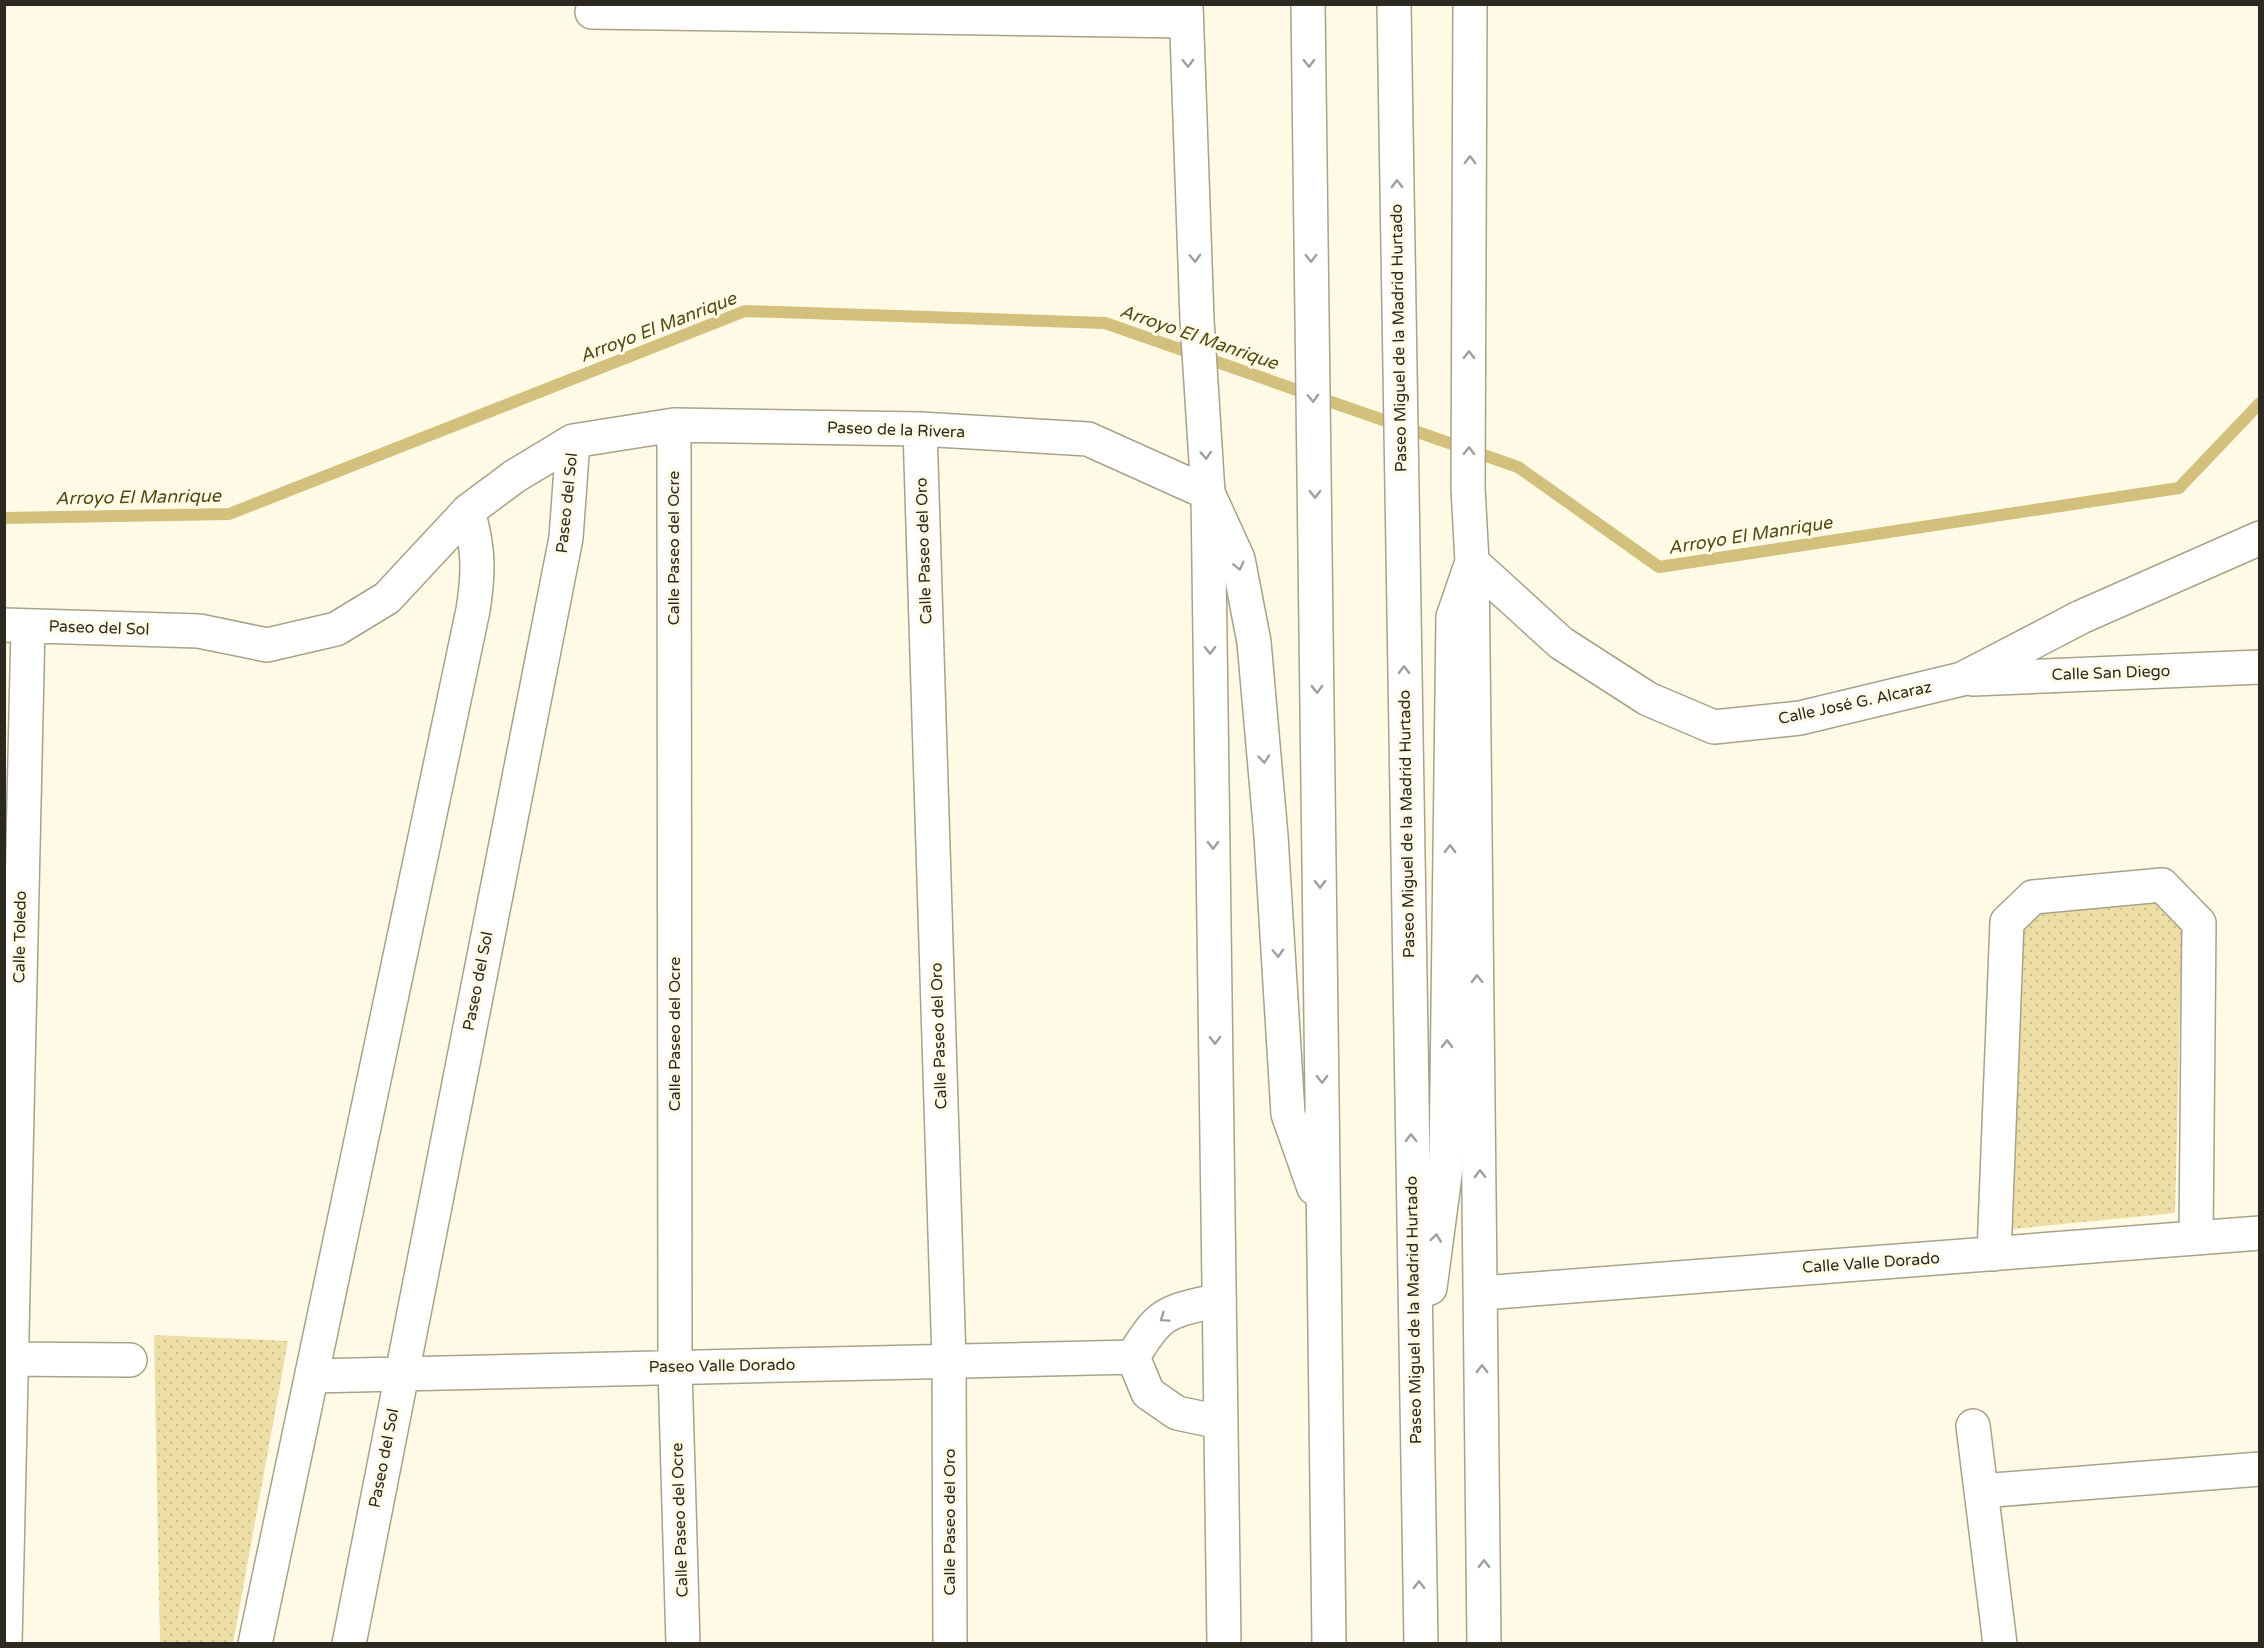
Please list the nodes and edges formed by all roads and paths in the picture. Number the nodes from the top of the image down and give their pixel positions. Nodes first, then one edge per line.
1 (1308, 4) edge
2 (1394, 4) edge
3 (1470, 4) edge
4 (593, 7) edge
5 (665, 9) edge
6 (1186, 13) edge
7 (674, 425) junction
8 (920, 429) junction
9 (573, 441) junction
10 (1208, 493) junction
11 (468, 511) junction
12 (2259, 538) edge
13 (1472, 562) junction
14 (16, 625) edge
15 (2259, 667) edge
16 (1962, 679) junction
17 (1324, 1214) junction
18 (2259, 1233) edge
19 (2196, 1238) junction
20 (1994, 1254) junction
21 (1482, 1293) junction
22 (1218, 1300) junction
23 (1133, 1358) junction
24 (7, 1359) edge
25 (130, 1360) dead end
26 (949, 1361) junction
27 (675, 1368) junction
28 (400, 1374) junction
29 (312, 1376) junction
30 (1415, 1400) junction
31 (1220, 1422) junction
32 (1973, 1426) dead end
33 (2259, 1470) edge
34 (1981, 1491) junction
35 (4, 1644) edge
36 (255, 1644) edge
37 (349, 1644) edge
38 (683, 1644) edge
39 (950, 1644) edge
40 (1224, 1644) edge
41 (1329, 1644) edge
42 (1421, 1644) edge
43 (1484, 1644) edge
44 (2000, 1644) edge

1 -> 17 main road
30 -> 2 main road, Paseo Miguel de la Madrid Hurtado
13 -> 3 main road
4 - 5 main road
5 - 6 main road
6 -> 10 main road
7 - 8 main road, Paseo de la Rivera
7 - 9 main road, Paseo de la Rivera
7 - 27 main road, Calle Paseo del Ocre
8 - 10 main road, Paseo de la Rivera
8 - 26 main road, Calle Paseo del Oro
9 - 11 main road, Paseo del Sol
9 - 28 main road, Paseo del Sol
10 -> 17 main road
10 -> 22 main road
11 - 14 main road, Paseo del Sol
11 - 29 main road
12 - 16 main road, Calle José G. Alcaraz
13 - 16 main road, Calle José G. Alcaraz
21 -> 13 main road
30 -> 13 main road
14 - 24 main road, Calle Toledo
15 - 16 main road, Calle San Diego
17 - 41 main road
18 - 19 main road, Calle Valle Dorado
19 - 20 main road, Calle Valle Dorado
19 - 20 main road
20 - 21 main road, Calle Valle Dorado
43 -> 21 main road
22 -> 23 main road
22 - 31 main road
23 - 26 main road, Paseo Valle Dorado
23 - 31 main road
24 - 25 main road
24 - 35 main road, Calle Toledo
26 - 27 main road, Paseo Valle Dorado
26 - 39 main road, Calle Paseo del Oro
27 - 28 main road, Paseo Valle Dorado
27 - 38 main road, Calle Paseo del Ocre
28 - 29 main road, Paseo Valle Dorado
28 - 37 main road, Paseo del Sol
29 - 36 main road
42 -> 30 main road, Paseo Miguel de la Madrid Hurtado
31 - 40 main road
32 - 34 main road
33 - 34 main road
34 - 44 main road

